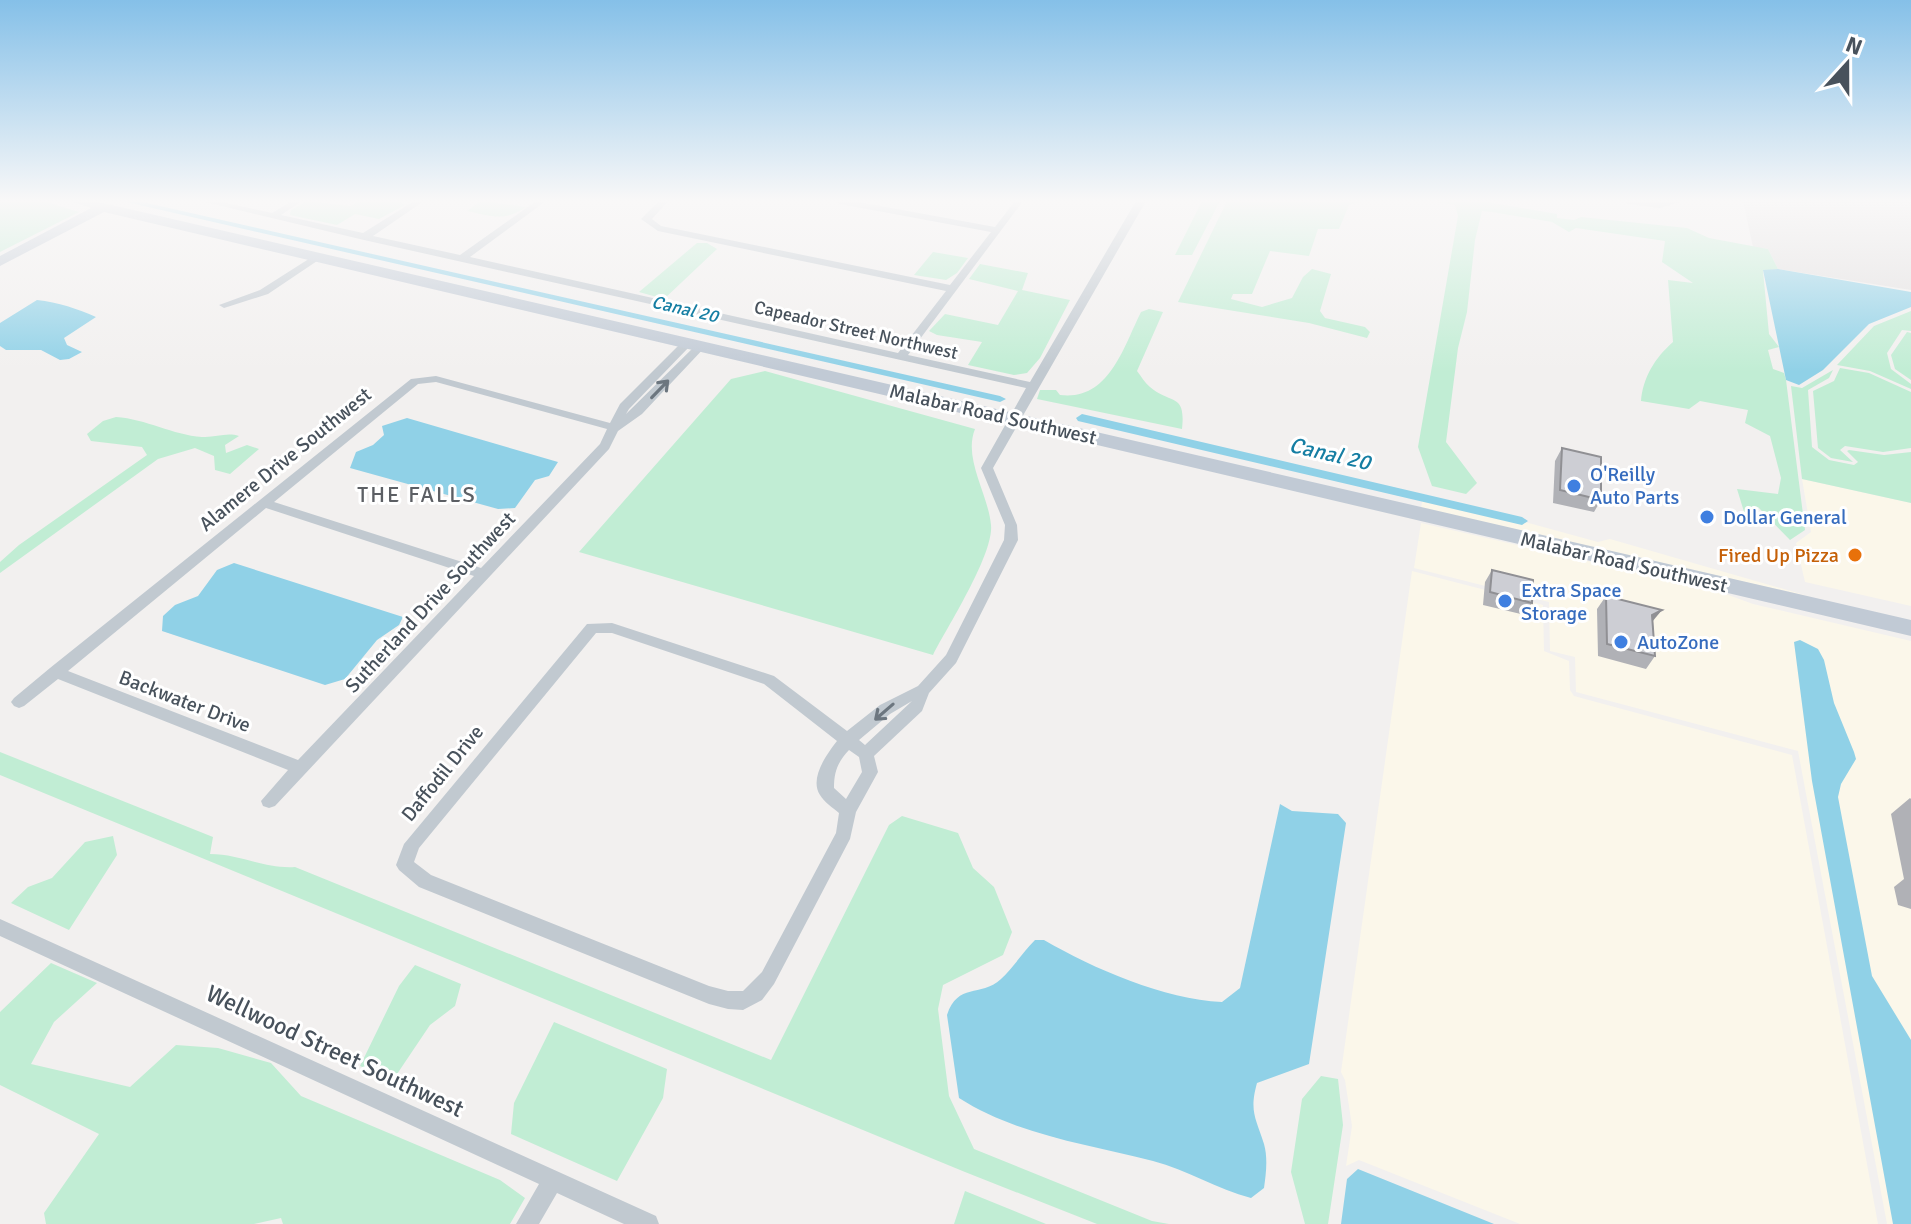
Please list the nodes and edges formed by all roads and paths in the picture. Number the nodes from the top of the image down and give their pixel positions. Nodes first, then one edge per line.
1 (316, 258) edge
2 (323, 258) edge
3 (462, 258) edge
4 (804, 258) edge
5 (976, 258) edge
6 (1107, 258) edge
7 (953, 289) junction
8 (224, 305) dead end
9 (694, 345) junction
10 (901, 357) junction
11 (1031, 386) junction
12 (1014, 419) junction
13 (616, 428) junction
14 (263, 503) junction
15 (484, 574) junction
16 (1911, 628) edge
17 (55, 672) junction
18 (923, 690) junction
19 (19, 702) dead end
20 (848, 741) junction
21 (866, 754) junction
22 (300, 768) junction
23 (269, 801) dead end
24 (848, 811) junction
25 (0, 927) edge
26 (553, 1180) junction
27 (527, 1224) edge
28 (648, 1224) edge

1 - 8 street
2 - 9 main road, Malabar Road Southwest
3 - 10 street, Capeador Street Northwest
4 - 7 street
5 - 7 street
6 - 11 street
7 - 10 street
9 - 12 main road, Malabar Road Southwest
9 - 13 street, Sutherland Drive Southwest
10 - 11 street, Capeador Street Northwest
11 - 12 street
12 - 16 main road, Malabar Road Southwest
12 - 18 street
13 - 14 street, Alamere Drive Southwest
13 - 15 street, Sutherland Drive Southwest
14 - 15 street
14 - 17 street, Alamere Drive Southwest
15 - 22 street, Sutherland Drive Southwest
17 - 19 street, Alamere Drive Southwest
17 - 22 street, Backwater Drive
18 -> 20 street
18 - 21 street
20 - 21 street, Daffodil Drive
20 - 24 street
20 - 24 street, Daffodil Drive
21 - 24 street, Daffodil Drive
22 - 23 street, Sutherland Drive Southwest
25 - 26 street, Wellwood Street Southwest
26 - 27 street
26 - 28 street, Wellwood Street Southwest

